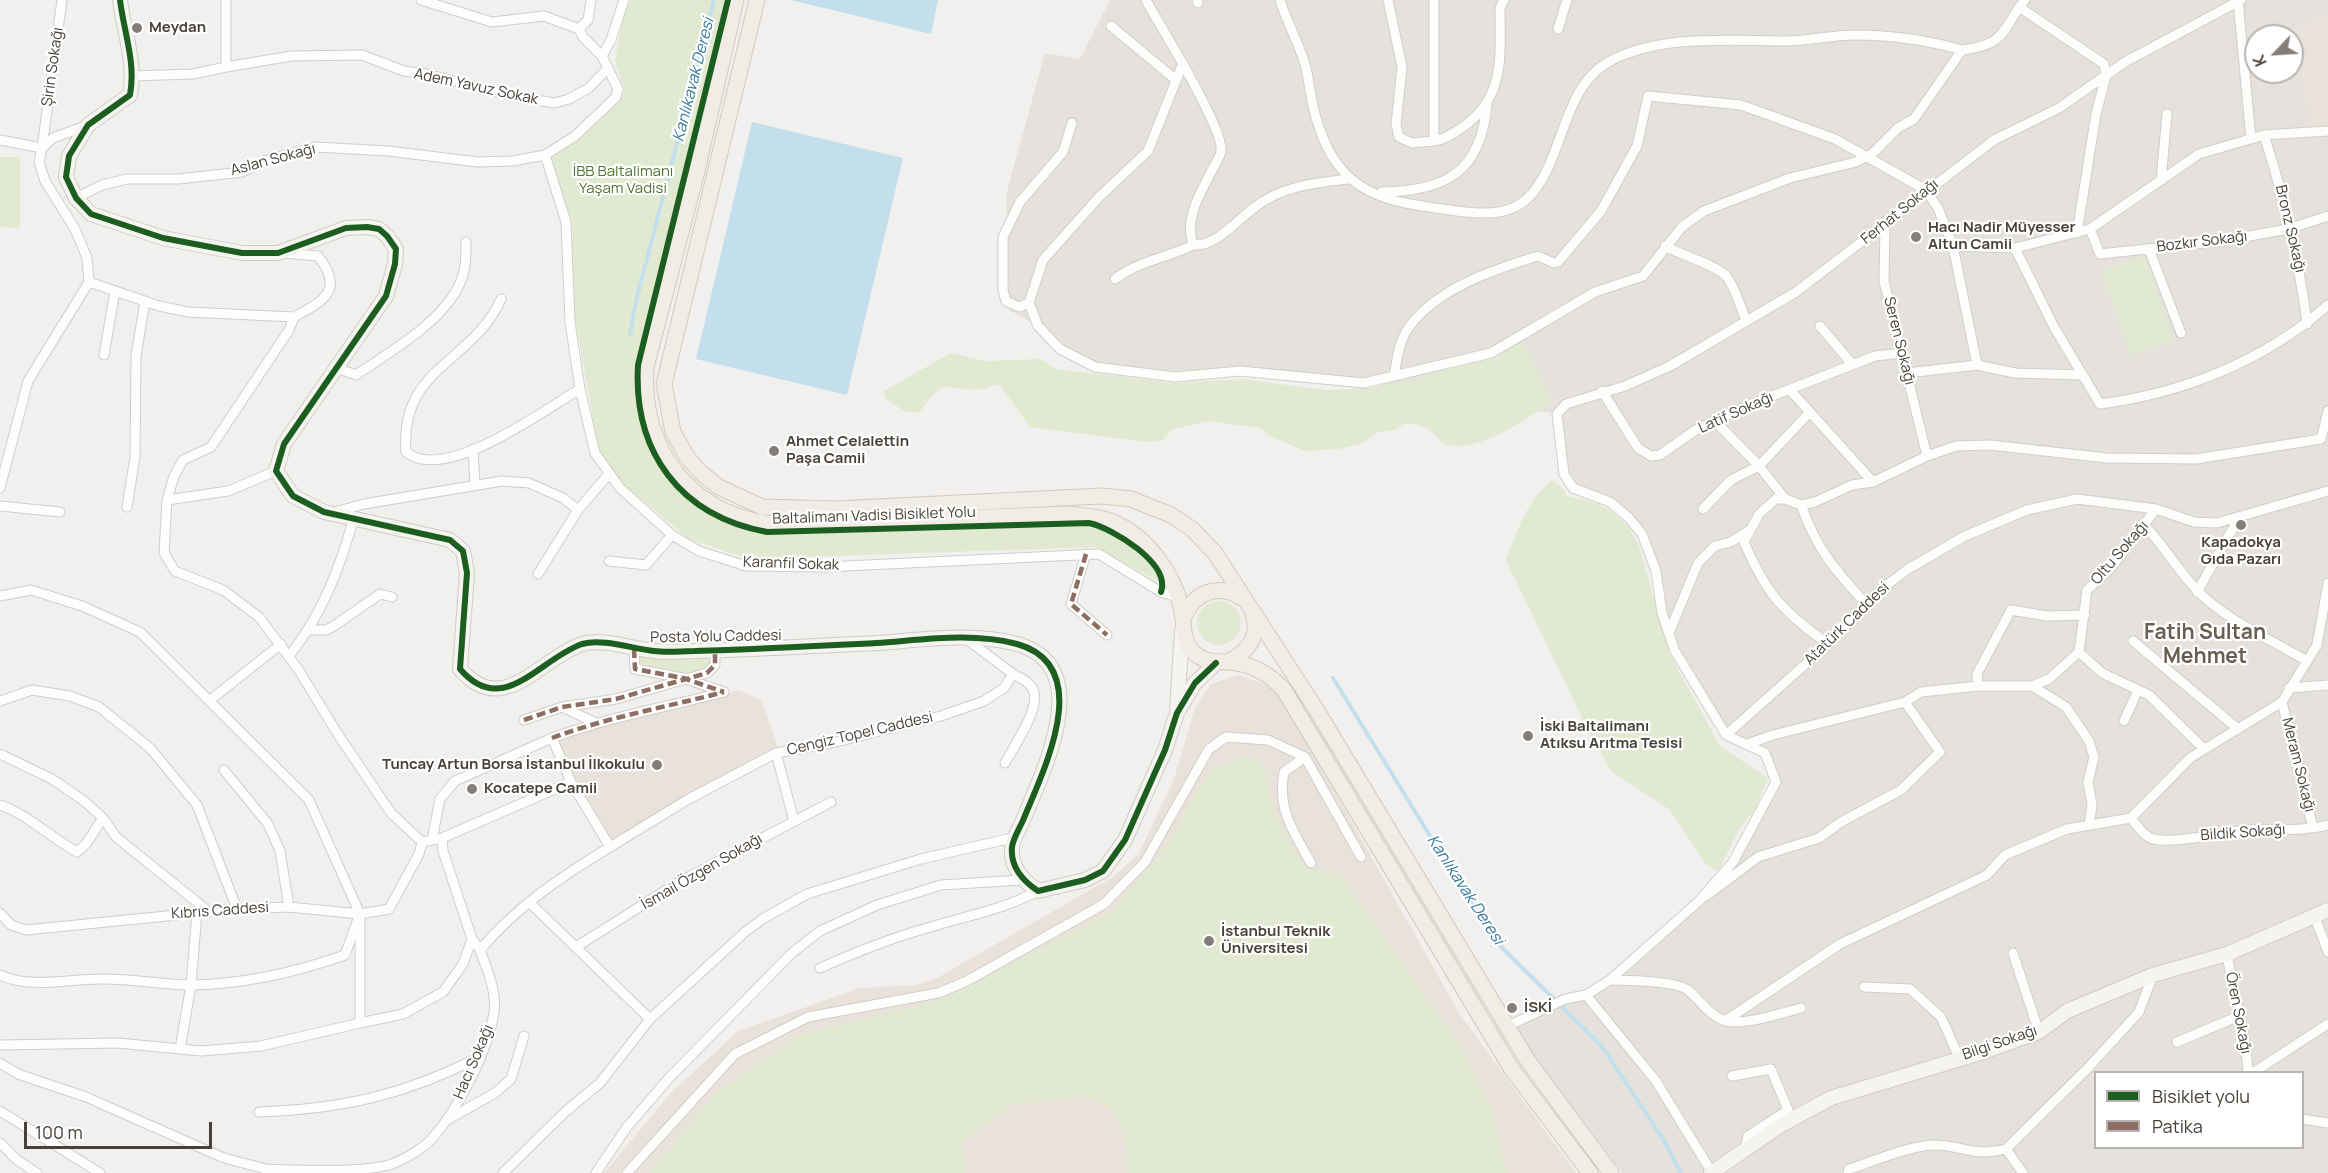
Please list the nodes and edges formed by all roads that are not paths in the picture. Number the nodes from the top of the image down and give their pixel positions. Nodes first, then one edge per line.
1 (62, 0) edge
2 (120, 0) edge
3 (226, 0) edge
4 (421, 0) edge
5 (591, 0) edge
6 (624, 0) edge
7 (736, 0) edge
8 (757, 0) edge
9 (1146, 0) edge
10 (1280, 0) edge
11 (1388, 0) edge
12 (1434, 0) edge
13 (1504, 0) edge
14 (1567, 0) edge
15 (2239, 0) edge
16 (2022, 3) edge
17 (1111, 26) dead end
18 (579, 29) junction
19 (1558, 29) dead end
20 (1962, 50) junction
21 (602, 56) junction
22 (1183, 63) junction
23 (226, 67) junction
24 (608, 68) junction
25 (133, 76) junction
26 (2106, 76) junction
27 (1176, 80) junction
28 (1488, 104) junction
29 (2167, 114) dead end
30 (1072, 123) dead end
31 (88, 125) junction
32 (2328, 131) edge
33 (2264, 135) junction
34 (2251, 139) junction
35 (0, 140) edge
36 (1434, 141) junction
37 (42, 148) junction
38 (545, 155) junction
39 (1866, 157) junction
40 (1348, 179) junction
41 (2161, 180) junction
42 (1926, 190) junction
43 (1374, 193) junction
44 (76, 198) junction
45 (2328, 216) edge
46 (1885, 224) junction
47 (2090, 229) junction
48 (2288, 229) junction
49 (2077, 233) junction
50 (466, 242) dead end
51 (1193, 244) junction
52 (1665, 246) junction
53 (1953, 246) junction
54 (2015, 248) junction
55 (2149, 249) junction
56 (278, 253) junction
57 (1115, 279) dead end
58 (89, 282) junction
59 (115, 291) junction
60 (501, 299) dead end
61 (145, 301) junction
62 (1029, 303) junction
63 (2328, 305) edge
64 (294, 317) junction
65 (1746, 320) junction
66 (2307, 324) junction
67 (1820, 326) dead end
68 (2181, 333) dead end
69 (1903, 353) junction
70 (104, 355) dead end
71 (1852, 364) junction
72 (1977, 365) junction
73 (336, 368) junction
74 (1907, 373) junction
75 (2082, 375) junction
76 (1394, 376) junction
77 (580, 389) junction
78 (1790, 390) junction
79 (1602, 392) junction
80 (2328, 411) edge
81 (1810, 412) junction
82 (1715, 421) junction
83 (2325, 438) edge
84 (473, 449) junction
85 (1927, 456) junction
86 (1759, 466) junction
87 (276, 471) junction
88 (608, 475) junction
89 (1873, 482) junction
90 (476, 485) junction
91 (0, 488) edge
92 (2328, 491) edge
93 (1785, 499) junction
94 (167, 500) junction
95 (1801, 505) junction
96 (0, 506) edge
97 (127, 507) dead end
98 (1703, 509) dead end
99 (2156, 509) junction
100 (578, 510) junction
101 (60, 512) dead end
102 (333, 513) junction
103 (354, 517) junction
104 (2239, 518) junction
105 (2144, 525) junction
106 (1748, 531) junction
107 (672, 535) junction
108 (1086, 554) junction
109 (609, 561) dead end
110 (538, 574) dead end
111 (2328, 583) edge
112 (2197, 592) junction
113 (0, 596) edge
114 (392, 597) dead end
115 (1177, 597) junction
116 (1246, 604) junction
117 (1866, 604) junction
118 (2085, 615) junction
119 (1183, 624) junction
120 (309, 630) junction
121 (2324, 630) edge
122 (1669, 633) junction
123 (1107, 635) dead end
124 (965, 638) junction
125 (2133, 641) dead end
126 (281, 644) junction
127 (1828, 644) junction
128 (634, 649) junction
129 (715, 650) junction
130 (2079, 652) junction
131 (289, 656) junction
132 (2307, 661) junction
133 (1222, 662) junction
134 (1013, 674) junction
135 (683, 678) junction
136 (2328, 685) edge
137 (1978, 686) junction
138 (2032, 686) junction
139 (2289, 688) junction
140 (2138, 690) junction
141 (0, 701) edge
142 (209, 701) junction
143 (1905, 702) junction
144 (2282, 702) junction
145 (562, 707) junction
146 (1177, 713) junction
147 (524, 720) dead end
148 (2124, 721) dead end
149 (594, 722) junction
150 (2238, 729) junction
151 (1726, 735) junction
152 (552, 738) junction
153 (1747, 744) junction
154 (2204, 749) junction
155 (776, 753) junction
156 (0, 754) edge
157 (1305, 757) junction
158 (1005, 763) dead end
159 (224, 770) dead end
160 (571, 782) junction
161 (831, 802) dead end
162 (0, 805) edge
163 (103, 818) junction
164 (2132, 818) junction
165 (795, 821) junction
166 (2089, 825) junction
167 (2328, 825) edge
168 (2313, 828) junction
169 (1017, 837) junction
170 (432, 840) junction
171 (610, 847) junction
172 (1361, 857) dead end
173 (1311, 862) dead end
174 (1022, 880) junction
175 (1038, 891) junction
176 (1699, 901) junction
177 (529, 902) junction
178 (289, 907) junction
179 (237, 909) junction
180 (2328, 910) edge
181 (208, 911) junction
182 (197, 912) junction
183 (0, 913) edge
184 (360, 914) junction
185 (2315, 917) junction
186 (472, 939) junction
187 (576, 947) junction
188 (480, 950) junction
189 (2328, 952) edge
190 (2013, 953) dead end
191 (2227, 954) junction
192 (820, 968) dead end
193 (0, 975) edge
194 (2153, 975) junction
195 (1610, 980) junction
196 (190, 985) junction
197 (1864, 987) dead end
198 (1586, 995) junction
199 (1801, 1008) dead end
200 (2239, 1016) junction
201 (650, 1019) junction
202 (1725, 1021) junction
203 (360, 1023) junction
204 (2328, 1024) edge
205 (1506, 1027) junction
206 (2039, 1032) junction
207 (524, 1036) dead end
208 (2177, 1042) dead end
209 (0, 1045) edge
210 (180, 1049) junction
211 (479, 1057) junction
212 (1959, 1057) junction
213 (0, 1063) edge
214 (2248, 1071) edge
215 (2256, 1071) edge
216 (1732, 1076) dead end
217 (0, 1111) edge
218 (259, 1112) dead end
219 (2304, 1119) edge
220 (444, 1122) junction
221 (2328, 1123) edge
222 (0, 1143) edge
223 (1745, 1149) junction
224 (2006, 1149) junction
225 (380, 1170) edge
226 (266, 1171) edge
227 (1711, 1172) edge
228 (37, 1173) edge
229 (100, 1173) edge
230 (503, 1173) edge
231 (596, 1173) edge
232 (627, 1173) edge
233 (1590, 1173) edge
234 (1611, 1173) edge
235 (1848, 1173) edge
236 (2023, 1173) edge

1 - 37 street, Şirin Sokağı
2 - 25 street
3 - 23 street
4 - 18 street
5 - 18 street
6 - 21 street
7 - 115 main road
8 - 116 main road
9 - 22 street
10 - 40 street
11 - 36 street
12 - 36 street
13 - 28 street
14 - 19 street
15 - 26 street, Ferhat Sokağı
15 - 34 street
16 - 20 street
16 - 26 street
17 - 27 street
18 - 21 street
20 - 39 street
20 - 43 street
21 - 24 street
22 - 27 street
22 - 51 street
23 - 24 street, Adem Yavuz Sokak
23 - 25 street, Adem Yavuz Sokak
24 - 38 street
25 - 31 street
26 - 42 street, Ferhat Sokağı
26 - 49 street
27 - 62 street
28 - 36 street
28 - 43 street
29 - 41 street
30 - 62 street
31 - 37 street
31 - 44 street
32 - 33 street
33 - 34 street
33 - 48 street, Bronz Sokağı
34 - 41 street
35 - 37 street
37 - 58 street, Şirin Sokağı
38 - 44 street, Aslan Sokağı
38 - 77 street, Karanfil Sokak
39 - 42 street
39 - 52 street
39 - 76 street
40 - 43 street
40 - 51 street
41 - 47 street
42 - 46 street, Ferhat Sokağı
42 - 53 street
44 - 56 street
45 - 48 street, Bozkır Sokağı
46 - 65 street, Ferhat Sokağı
46 - 69 street, Seren Sokağı
47 - 49 street
47 - 55 street, Bozkır Sokağı
48 - 55 street, Bozkır Sokağı
48 - 66 street, Bronz Sokağı
49 - 54 street
50 - 73 street
51 - 57 street
52 - 65 street
52 - 76 street
53 - 54 street
53 - 72 street
54 - 75 street
55 - 68 street
56 - 64 street
56 - 73 street
58 - 59 street
58 - 91 street
59 - 61 street
59 - 70 street
60 - 84 street
61 - 64 street
61 - 97 street
62 - 76 street
63 - 66 street
64 - 94 street
65 - 79 street, Ferhat Sokağı
66 - 75 street
67 - 71 street
69 - 71 street, Latif Sokağı
69 - 74 street, Seren Sokağı
71 - 78 street, Latif Sokağı
72 - 74 street
72 - 75 street
73 - 87 street
74 - 85 street, Seren Sokağı
77 - 84 street
77 - 88 street, Karanfil Sokak
78 - 81 street
78 - 82 street, Latif Sokağı
79 - 82 street, Latif Sokağı
79 - 122 street, Ferhat Sokağı
80 - 83 street
81 - 86 street
81 - 89 street
82 - 86 street
83 - 85 street
84 - 90 street
85 - 89 street
86 - 93 street
86 - 98 street
87 - 94 street
87 - 102 street, Posta Yolu Caddesi
88 - 100 street
88 - 107 street, Karanfil Sokak
89 - 95 street
90 - 100 street
90 - 102 street
92 - 104 street, Atatürk Caddesi
93 - 95 street
93 - 106 street
94 - 126 street
95 - 117 street
96 - 101 street
99 - 104 street, Atatürk Caddesi
99 - 105 street, Oltu Sokağı
99 - 117 street, Atatürk Caddesi
100 - 110 street
102 - 103 street, Posta Yolu Caddesi
103 - 120 street
103 - 128 street, Posta Yolu Caddesi
104 - 112 street
105 - 112 street
105 - 118 street, Oltu Sokağı
106 - 122 street
106 - 127 street
107 - 108 street, Karanfil Sokak
107 - 109 street
108 - 115 street, Karanfil Sokak
108 - 123 street
111 - 121 street
112 - 132 street
113 - 142 street
114 - 120 street
115 - 119 main road
116 - 119 main road
116 - 133 main road
116 - 205 main road
117 - 127 street, Atatürk Caddesi
118 - 130 street, Oltu Sokağı
118 - 137 street
119 - 133 main road
119 - 146 street
120 - 131 street
121 - 132 street
122 - 151 street
124 - 129 street, Posta Yolu Caddesi
124 - 134 street
124 - 169 street, Posta Yolu Caddesi
125 - 150 street
126 - 131 street
126 - 142 street
127 - 151 street, Atatürk Caddesi
128 - 129 street, Posta Yolu Caddesi
128 - 135 street
129 - 135 street
130 - 138 street
130 - 140 street
131 - 170 street
132 - 139 street
133 - 146 street
133 - 233 main road
134 - 155 street, Cengiz Topel Caddesi
134 - 158 street
135 - 145 street
135 - 149 street
136 - 139 street
137 - 138 street
137 - 143 street
138 - 166 street
139 - 144 street
140 - 148 street
140 - 154 street
141 - 179 street
142 - 184 street
143 - 153 street
143 - 176 street
144 - 150 street
144 - 168 street, Meram Sokağı
145 - 147 street
145 - 149 street
146 - 175 street
149 - 152 street
150 - 154 street
151 - 153 street
152 - 160 street
152 - 170 street
153 - 176 street
154 - 164 street
155 - 165 street
155 - 171 street, Cengiz Topel Caddesi
156 - 163 street
157 - 172 street
157 - 173 street
157 - 232 street
159 - 178 street
160 - 170 street
160 - 171 street
161 - 165 street, İsmail Özgen Sokağı
162 - 163 street
163 - 181 street
164 - 166 street
164 - 168 street, Bildik Sokağı
165 - 187 street, İsmail Özgen Sokağı
166 - 202 street
167 - 168 street, Bildik Sokağı
169 - 174 street, Posta Yolu Caddesi
169 - 201 street
170 - 184 street, Kıbrıs Caddesi
170 - 186 street
171 - 177 street, Cengiz Topel Caddesi
174 - 175 street
174 - 231 street
175 - 192 street
176 - 195 street
177 - 187 street
177 - 188 street, Cengiz Topel Caddesi
178 - 179 street, Kıbrıs Caddesi
178 - 184 street, Kıbrıs Caddesi
179 - 181 street, Kıbrıs Caddesi
180 - 185 street, Bilgi Sokağı
181 - 182 street, Kıbrıs Caddesi
182 - 183 street, Kıbrıs Caddesi
182 - 196 street
184 - 196 street
184 - 203 street
185 - 189 street
185 - 191 street, Bilgi Sokağı
186 - 188 street, Hacı Sokağı
186 - 203 street
187 - 201 street
188 - 211 street, Hacı Sokağı
190 - 206 street
191 - 194 street, Bilgi Sokağı
191 - 200 street, Ören Sokağı
193 - 196 street
194 - 206 street, Bilgi Sokağı
194 - 224 street
195 - 198 street
195 - 202 street
196 - 210 street
197 - 212 street
198 - 205 street
198 - 227 street
199 - 202 street
200 - 208 street
200 - 214 street, Ören Sokağı
201 - 230 street
203 - 210 street
204 - 215 street
205 - 234 main road
206 - 212 street, Bilgi Sokağı
207 - 220 street
209 - 210 street
211 - 218 street
211 - 220 street, Hacı Sokağı
212 - 223 street, Bilgi Sokağı
213 - 226 street, Hacı Sokağı
216 - 223 street
217 - 229 street
219 - 221 street
220 - 225 street, Hacı Sokağı
222 - 228 street
223 - 227 street, Bilgi Sokağı
224 - 235 street
224 - 236 street
225 - 226 street, Hacı Sokağı

